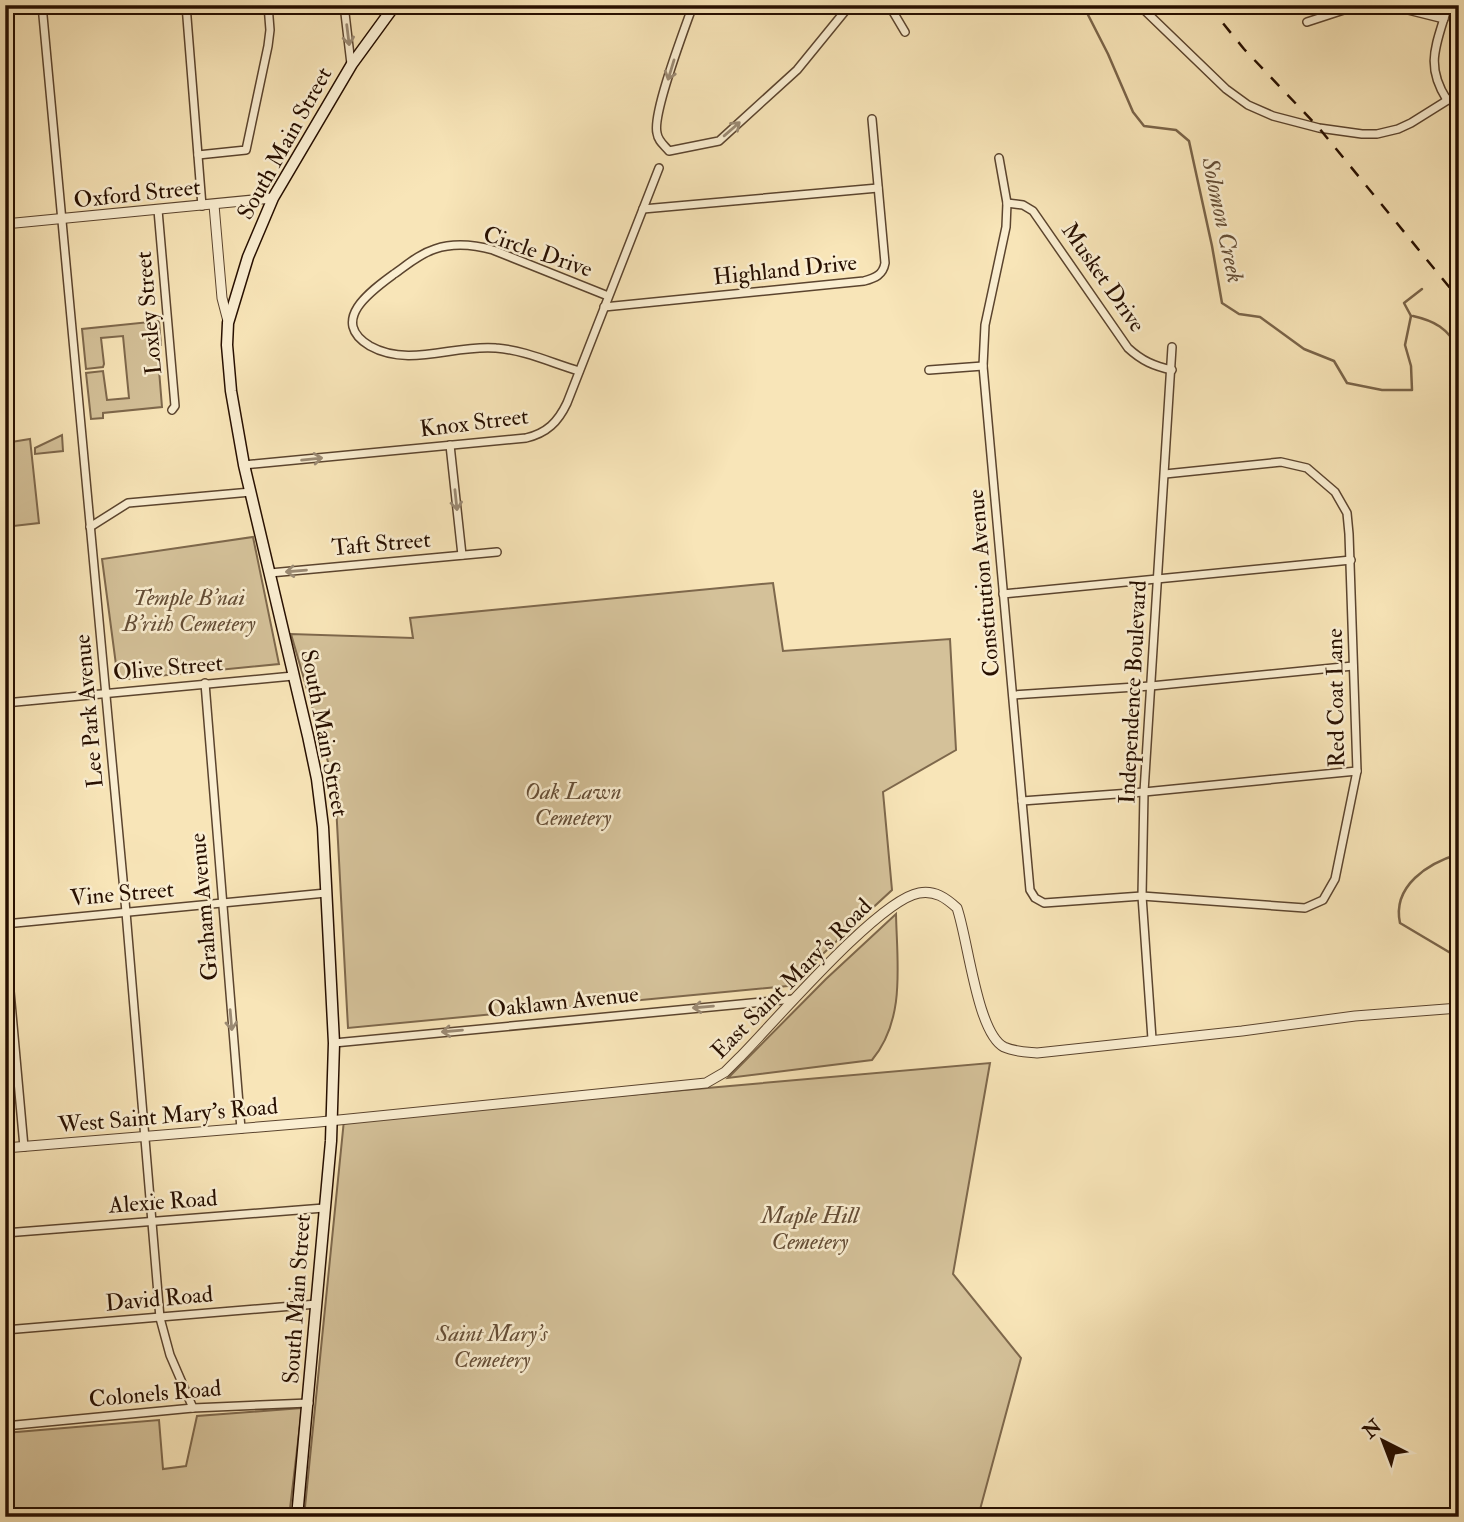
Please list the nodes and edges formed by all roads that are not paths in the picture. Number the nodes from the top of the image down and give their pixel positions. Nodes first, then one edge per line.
1 (42, 5) edge
2 (186, 5) edge
3 (268, 5) edge
4 (344, 5) edge
5 (394, 5) edge
6 (693, 5) edge
7 (850, 5) edge
8 (889, 5) edge
9 (1139, 5) edge
10 (1359, 5) edge
11 (1388, 5) edge
12 (1448, 5) edge
13 (1444, 19) junction
14 (1307, 22) dead end
15 (905, 32) dead end
16 (352, 65) junction
17 (1459, 93) edge
18 (1447, 100) junction
19 (872, 119) dead end
20 (198, 155) junction
21 (999, 158) dead end
22 (659, 168) dead end
23 (878, 188) junction
24 (273, 198) junction
25 (1007, 203) junction
26 (214, 205) junction
27 (202, 206) junction
28 (643, 209) junction
29 (158, 210) junction
30 (61, 220) junction
31 (5, 224) edge
32 (608, 296) junction
33 (604, 307) junction
34 (228, 323) junction
35 (1172, 347) dead end
36 (984, 366) junction
37 (1172, 369) junction
38 (929, 370) dead end
39 (579, 371) junction
40 (172, 410) dead end
41 (450, 445) junction
42 (244, 465) junction
43 (1164, 474) junction
44 (251, 492) junction
45 (90, 527) junction
46 (497, 552) dead end
47 (462, 555) junction
48 (1351, 560) junction
49 (270, 573) junction
50 (1157, 578) junction
51 (1003, 594) junction
52 (1353, 666) junction
53 (293, 676) junction
54 (205, 683) junction
55 (1151, 686) junction
56 (106, 692) junction
57 (1013, 695) junction
58 (5, 703) edge
59 (1357, 771) junction
60 (1144, 792) junction
61 (1023, 801) junction
62 (326, 893) junction
63 (1142, 896) junction
64 (221, 903) junction
65 (126, 912) junction
66 (5, 924) edge
67 (5, 936) edge
68 (795, 999) junction
69 (1459, 1008) edge
70 (1152, 1040) junction
71 (334, 1042) junction
72 (333, 1119) junction
73 (241, 1129) junction
74 (146, 1135) junction
75 (24, 1147) junction
76 (5, 1148) edge
77 (324, 1208) junction
78 (152, 1220) junction
79 (5, 1233) edge
80 (317, 1304) junction
81 (160, 1318) junction
82 (5, 1330) edge
83 (309, 1403) junction
84 (193, 1408) junction
85 (5, 1426) edge
86 (297, 1517) edge

1 - 30 street, Lee Park Avenue
2 - 20 street
3 - 20 street
4 -> 16 street
5 - 16 main road, South Main Street
6 -> 7 street
8 - 15 street
9 - 18 street
10 - 14 street
11 - 13 street
12 - 13 street
13 - 18 street
16 - 24 main road, South Main Street
17 - 18 street
19 - 23 street, Highland Drive
20 - 27 street
21 - 25 street, Constitution Avenue
22 - 28 street, Knox Street
23 - 28 street
23 - 33 street, Highland Drive
24 - 26 street, Oxford Street
24 - 34 main road, South Main Street
25 - 36 street, Constitution Avenue
25 - 37 street, Musket Drive
26 - 27 street, Oxford Street
26 - 34 street
27 - 29 street, Oxford Street
28 - 32 street, Knox Street
29 - 30 street, Oxford Street
29 - 40 street, Loxley Street
30 - 31 street, Oxford Street
30 - 45 street, Lee Park Avenue
32 - 33 street, Knox Street
32 - 39 street, Circle Drive
33 - 39 street, Knox Street
34 - 42 main road, South Main Street
35 - 37 street, Independence Boulevard
36 - 38 street
36 - 51 street, Constitution Avenue
37 - 43 street, Independence Boulevard
39 - 41 street, Knox Street
42 -> 41 street, Knox Street
41 -> 47 street
42 - 44 main road, South Main Street
43 - 48 street, Red Coat Lane
43 - 50 street, Independence Boulevard
44 - 45 street
44 - 49 main road, South Main Street
45 - 56 street, Lee Park Avenue
46 - 47 street, Taft Street
47 -> 49 street, Taft Street
48 - 50 street
48 - 52 street, Red Coat Lane
49 - 53 main road, South Main Street
50 - 51 street
50 - 55 street, Independence Boulevard
51 - 57 street, Constitution Avenue
52 - 55 street
52 - 59 street, Red Coat Lane
53 - 54 street, Olive Street
53 - 62 main road, South Main Street
54 - 56 street, Olive Street
54 - 64 street, Graham Avenue
55 - 57 street
55 - 60 street, Independence Boulevard
56 - 58 street, Olive Street
56 - 65 street, Lee Park Avenue
57 - 61 street, Constitution Avenue
59 - 60 street
59 - 63 street, Red Coat Lane
60 - 61 street
60 - 63 street, Independence Boulevard
61 - 63 street, Constitution Avenue
62 - 64 street, Vine Street
62 - 71 main road, South Main Street
63 - 70 street, Independence Boulevard
64 - 65 street, Vine Street
64 -> 73 street, Graham Avenue
65 - 66 street, Vine Street
65 - 74 street, Lee Park Avenue
67 - 75 street
68 - 70 street, East Saint Mary's Road
68 -> 71 street, Oaklawn Avenue
68 - 72 street, East Saint Mary's Road
69 - 70 street, East Saint Mary's Road
71 - 72 main road, South Main Street
72 - 73 street, West Saint Mary's Road
72 - 77 main road, South Main Street
73 - 74 street, West Saint Mary's Road
74 - 75 street, West Saint Mary's Road
74 - 78 street, Lee Park Avenue
75 - 76 street, West Saint Mary's Road
77 - 78 street, Alexie Road
77 - 80 main road, South Main Street
78 - 79 street, Alexie Road
78 - 81 street, Lee Park Avenue
80 - 81 street, David Road
80 - 83 main road, South Main Street
81 - 82 street, David Road
81 - 84 street, Lee Park Avenue
83 - 84 street, Colonels Road
83 - 86 main road, South Main Street
84 - 85 street, Colonels Road

